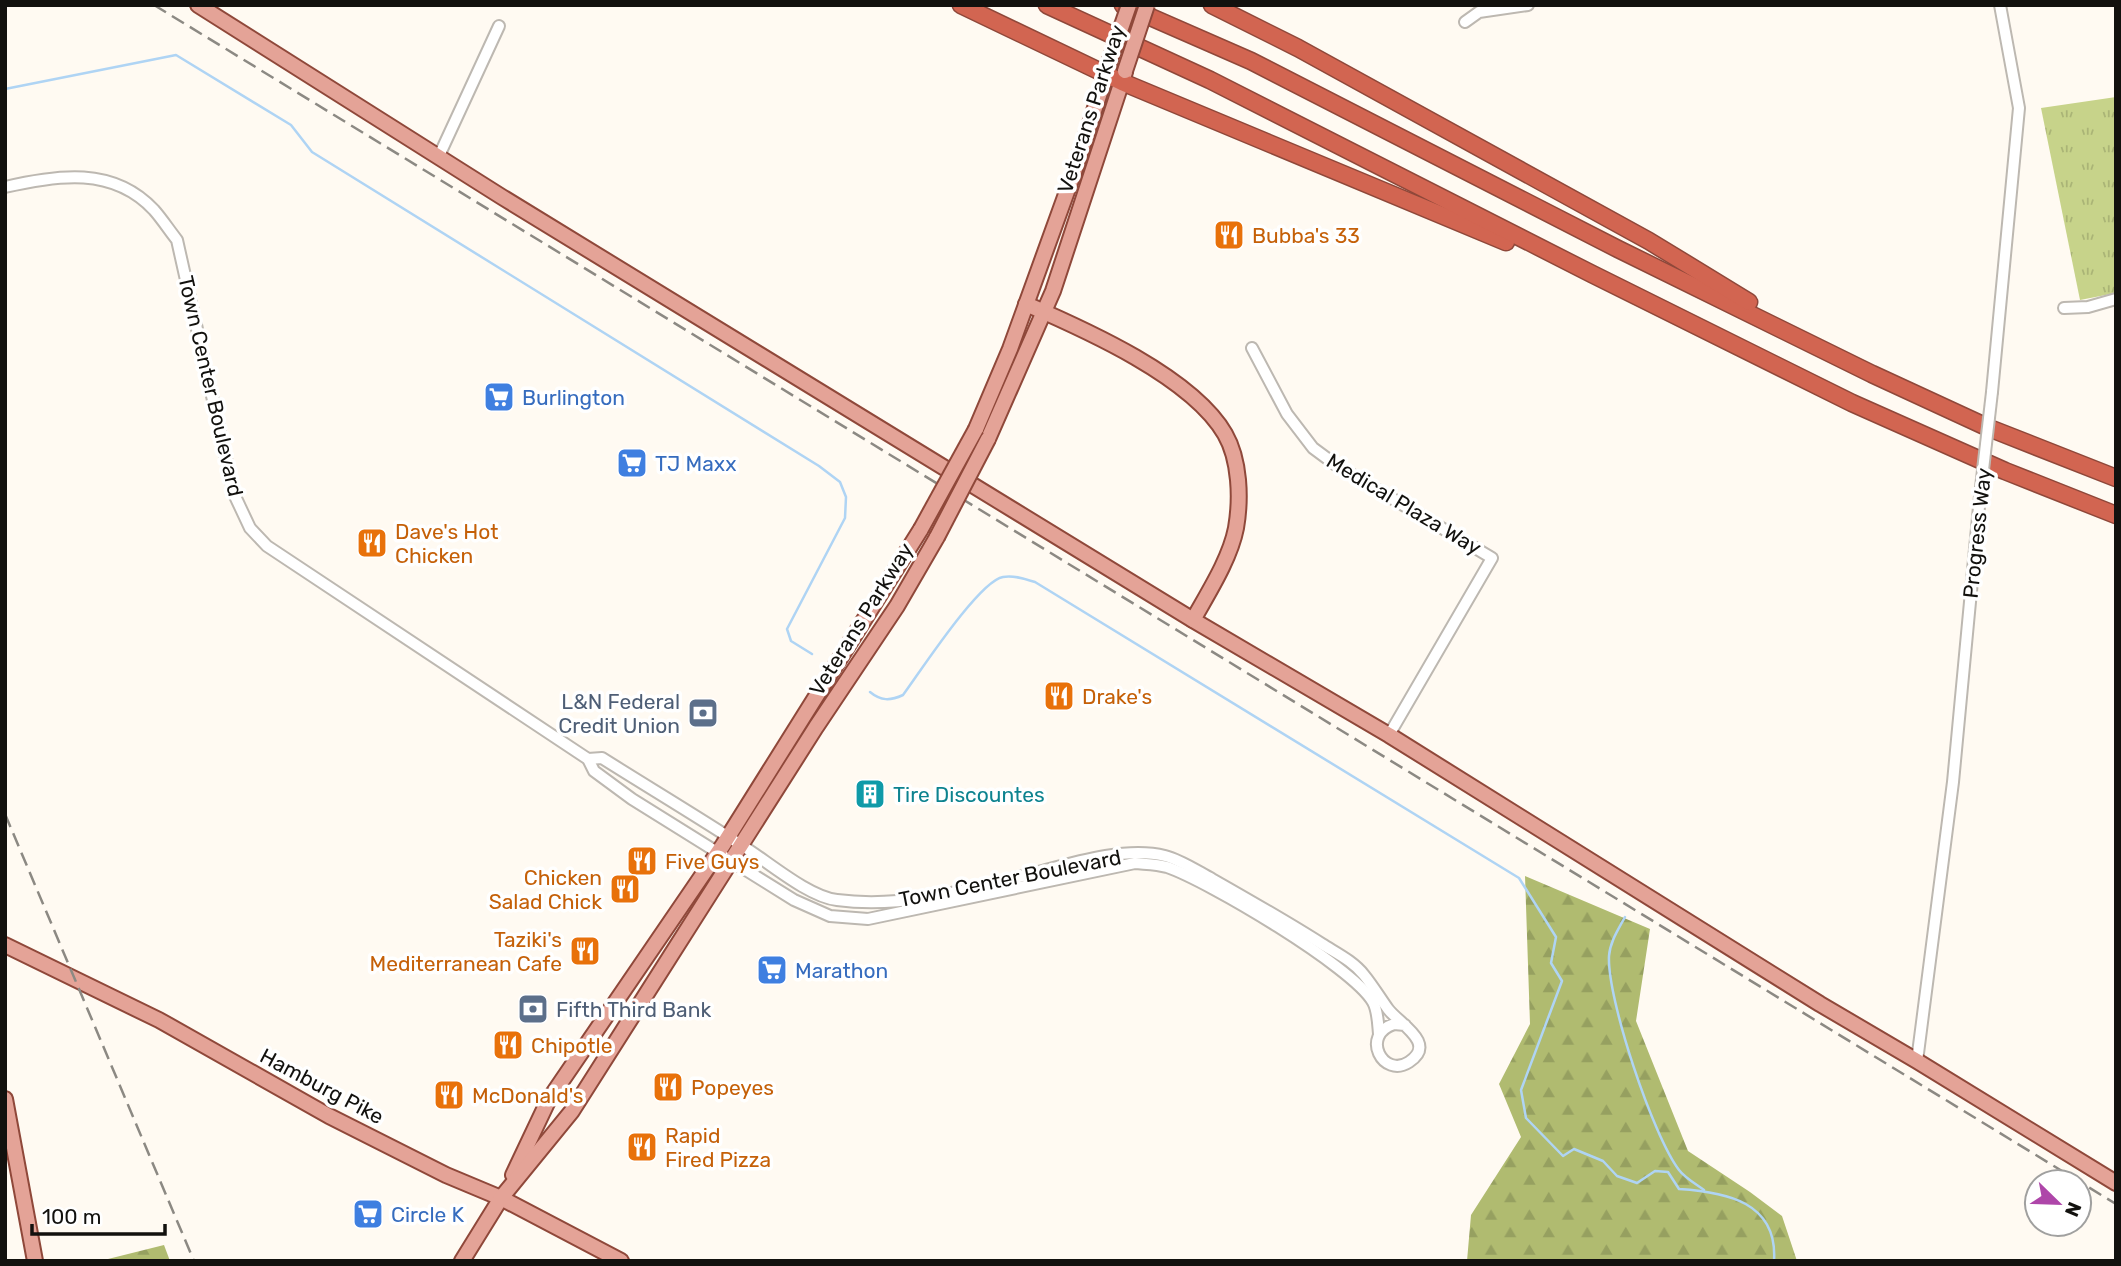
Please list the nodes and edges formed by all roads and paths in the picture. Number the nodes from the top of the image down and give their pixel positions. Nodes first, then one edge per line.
1 (198, 5) edge
2 (961, 5) edge
3 (1123, 5) edge
4 (1130, 5) edge
5 (1147, 5) edge
6 (1212, 5) edge
7 (1528, 5) edge
8 (2000, 5) edge
9 (1049, 6) edge
10 (1465, 22) dead end
11 (1166, 24) junction
12 (499, 26) dead end
13 (1108, 69) junction
14 (1124, 76) junction
15 (438, 158) junction
16 (5, 187) edge
17 (2116, 299) edge
18 (1644, 300) junction
19 (1026, 304) junction
20 (2064, 308) dead end
21 (1044, 312) junction
22 (1252, 348) dead end
23 (1840, 358) junction
24 (2116, 478) edge
25 (2116, 514) edge
26 (1193, 620) junction
27 (1389, 735) junction
28 (588, 759) junction
29 (735, 841) junction
30 (719, 852) junction
31 (731, 861) junction
32 (5, 945) edge
33 (1405, 1025) junction
34 (1379, 1034) junction
35 (1917, 1061) junction
36 (5, 1099) edge
37 (10, 1154) edge
38 (2116, 1183) edge
39 (501, 1198) junction
40 (34, 1261) edge
41 (462, 1261) edge
42 (621, 1261) edge

1 - 15 main road
2 - 13 highway
3 - 11 highway
4 - 11 highway
4 - 13 main road, Veterans Parkway, bridge
5 - 14 main road, Veterans Parkway, bridge
6 - 23 highway
7 - 10 street
8 - 35 street, Progress Way, bridge
9 - 18 highway
11 - 23 highway
12 - 15 street
13 - 14 highway
13 - 19 main road, Veterans Parkway
14 - 18 highway
14 - 21 main road, Veterans Parkway
15 - 26 main road
16 - 28 street, Town Center Boulevard
17 - 20 street
18 - 25 highway
19 - 21 main road
19 - 29 main road, Veterans Parkway, bridge
21 - 26 main road
21 - 29 main road, Veterans Parkway, bridge
22 - 27 street, Medical Plaza Way
23 - 24 highway
26 - 27 main road
27 - 35 main road
28 - 29 street, Town Center Boulevard
28 - 30 street, Town Center Boulevard
29 - 30 main road, Veterans Parkway
29 - 31 main road, Veterans Parkway
29 - 33 street, Town Center Boulevard
30 - 31 street, Town Center Boulevard
30 - 39 main road, Veterans Parkway
31 - 34 street, Town Center Boulevard
31 - 39 main road, Veterans Parkway
32 - 39 main road, Hamburg Pike
33 - 34 street
33 - 34 street
35 - 38 main road
36 - 37 main road
37 - 40 main road
39 - 41 main road, Veterans Parkway
39 - 42 main road, Hamburg Pike

